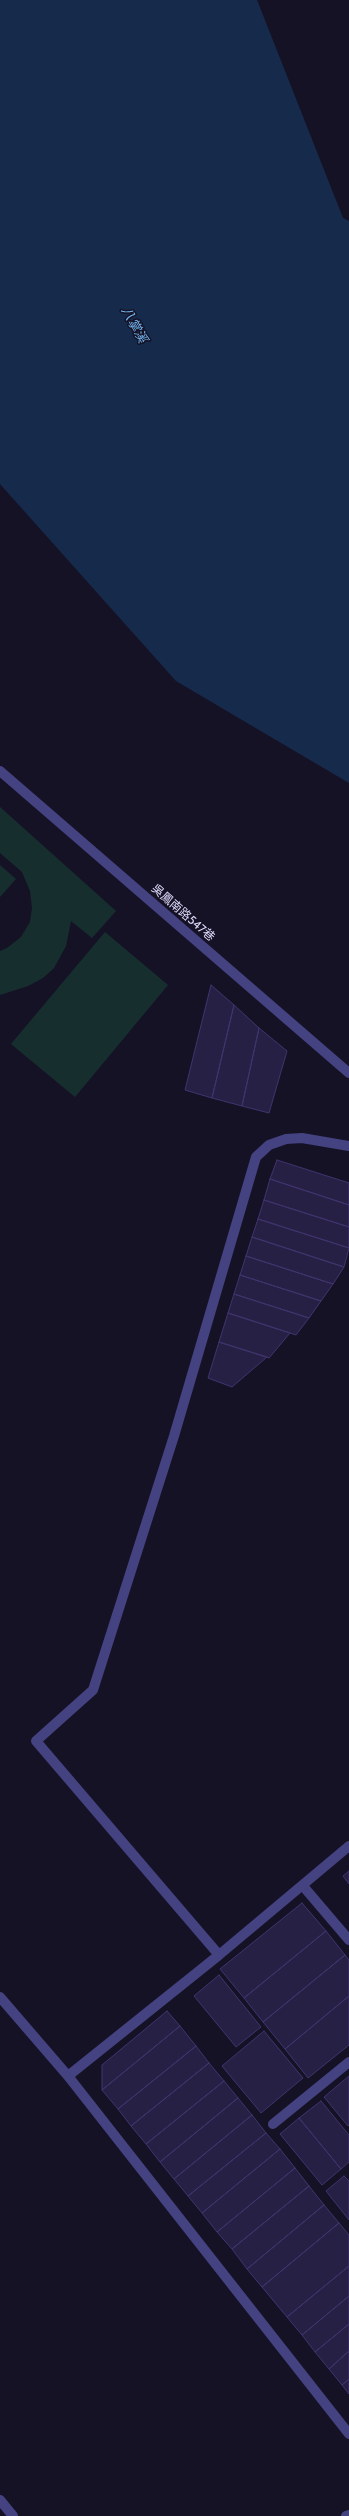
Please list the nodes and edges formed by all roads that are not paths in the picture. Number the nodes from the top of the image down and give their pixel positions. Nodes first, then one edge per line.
1 (0, 771) edge
2 (349, 1073) edge
3 (349, 1146) edge
4 (349, 1846) edge
5 (303, 1886) junction
6 (349, 1940) edge
7 (219, 1956) junction
8 (0, 1997) edge
9 (349, 2062) edge
10 (68, 2076) junction
11 (274, 2124) dead end
12 (349, 2434) edge
13 (0, 2500) edge
14 (349, 2515) edge
15 (13, 2516) edge
16 (346, 2516) edge

1 - 2 street, 吳鳳南路547巷
3 - 7 street
4 - 5 street
5 - 6 street
5 - 7 street
7 - 10 street
8 - 10 street
9 - 11 street
10 - 12 street
13 - 15 street
14 - 16 street

